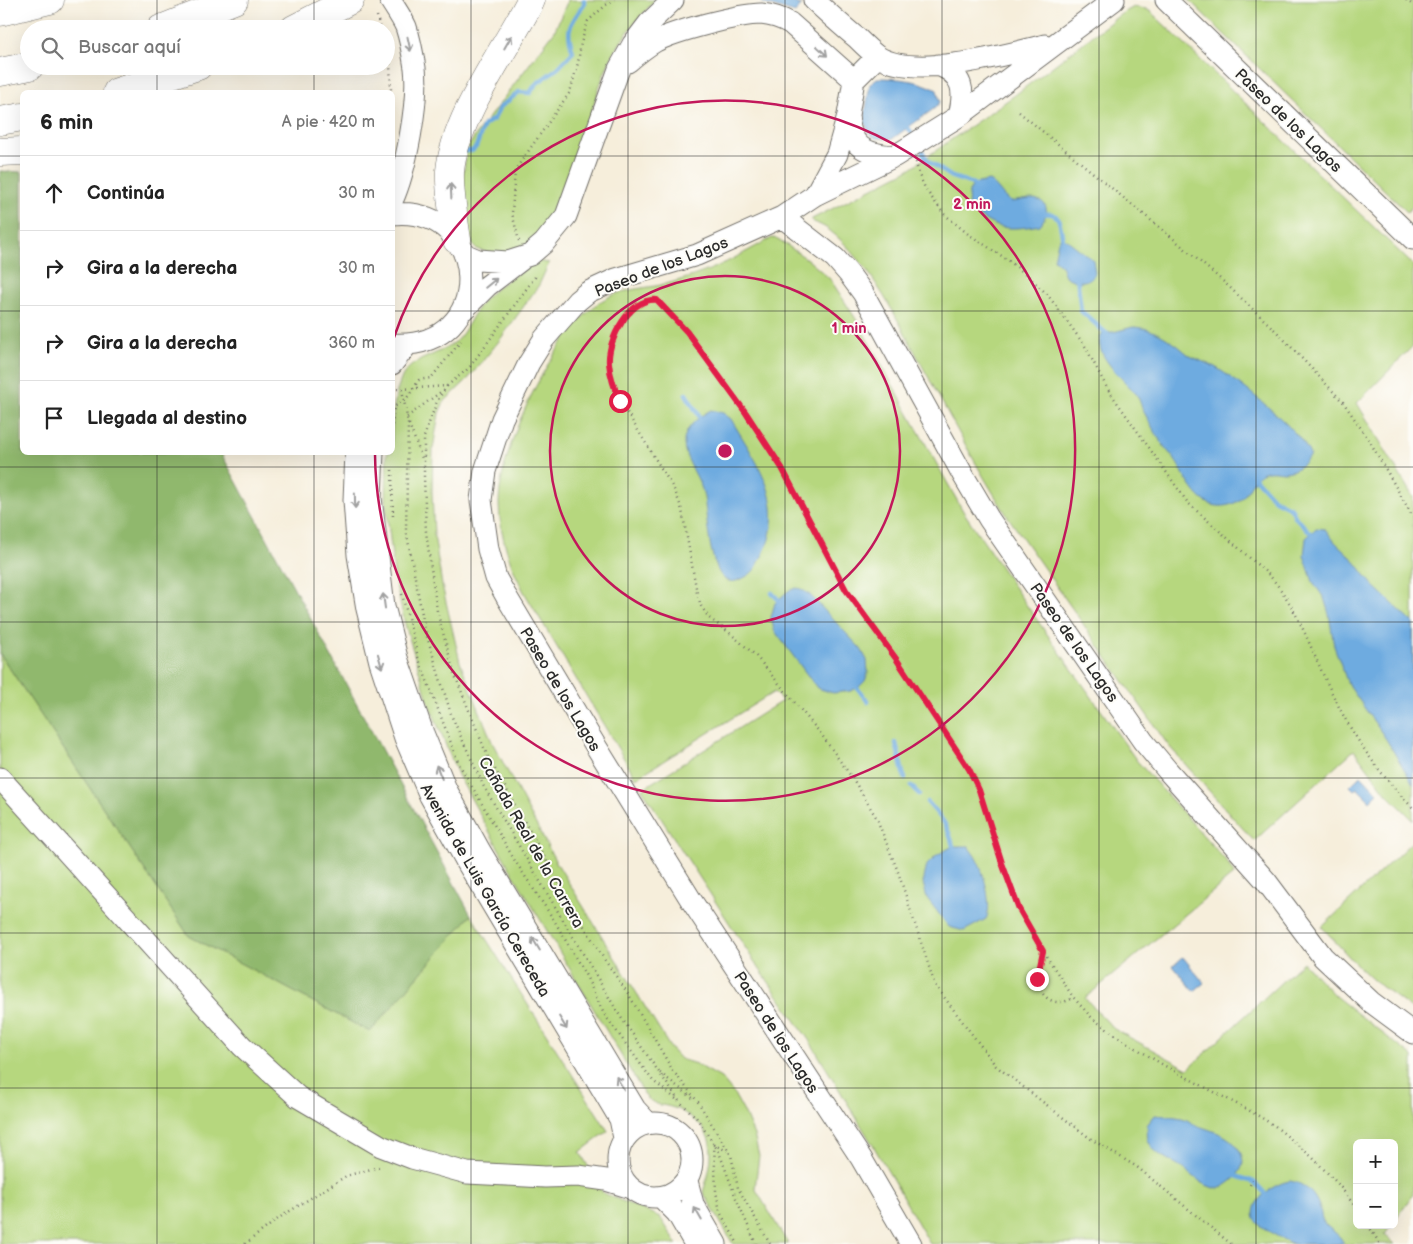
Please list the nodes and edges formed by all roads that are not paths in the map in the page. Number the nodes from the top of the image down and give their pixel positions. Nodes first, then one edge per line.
1 (50, 0) edge
2 (234, 0) edge
3 (390, 0) edge
4 (531, 0) edge
5 (736, 0) edge
6 (814, 0) edge
7 (1114, 0) edge
8 (1166, 0) edge
9 (668, 5) edge
10 (341, 6) edge
11 (0, 12) edge
12 (184, 20) edge
13 (312, 20) edge
14 (724, 20) junction
15 (675, 34) junction
16 (1055, 43) junction
17 (877, 57) junction
18 (938, 65) junction
19 (20, 68) edge
20 (619, 69) junction
21 (0, 72) edge
22 (170, 75) edge
23 (854, 80) junction
24 (123, 90) edge
25 (848, 115) junction
26 (959, 116) junction
27 (20, 117) edge
28 (0, 121) edge
29 (20, 151) edge
30 (0, 152) edge
31 (894, 156) junction
32 (395, 193) edge
33 (815, 195) junction
34 (395, 214) edge
35 (782, 217) junction
36 (1413, 239) edge
37 (460, 247) junction
38 (527, 256) junction
39 (461, 312) junction
40 (400, 344) edge
41 (395, 356) edge
42 (356, 455) edge
43 (382, 457) edge
44 (0, 778) edge
45 (1413, 1033) edge
46 (648, 1123) junction
47 (621, 1144) junction
48 (578, 1176) junction
49 (687, 1181) junction
50 (628, 1187) junction
51 (662, 1198) junction
52 (695, 1244) edge
53 (716, 1244) edge
54 (911, 1244) edge

1 - 11 highway
2 - 12 highway
3 -> 32 street
37 -> 4 highway
5 - 14 street
6 - 17 street, Paseo de los Lagos
7 - 16 street, Paseo de los Lagos
8 - 36 street, Paseo de los Lagos
9 - 15 street
9 - 20 street
10 - 13 highway
14 - 15 street
14 -> 23 street
15 - 20 street
16 - 18 street, Paseo de los Lagos
16 - 26 street, Paseo de los Lagos
17 - 18 street, Paseo de los Lagos
17 - 23 street
18 - 26 street
19 - 21 highway
20 - 38 street
22 - 24 highway
23 - 25 street, Paseo de los Lagos
25 - 31 street, Paseo de los Lagos
25 - 33 street, Paseo de los Lagos
26 - 31 street, Paseo de los Lagos
27 - 28 highway
29 - 30 highway
31 - 33 street, Paseo de los Lagos
33 - 35 street, Paseo de los Lagos
34 - 37 street
35 - 45 street, Paseo de los Lagos
35 - 54 street, Paseo de los Lagos
37 - 38 street
37 - 39 street
39 -> 38 street
39 - 40 street
40 - 41 street
42 -> 47 street, Avenida de Luis García Cereceda
46 -> 43 street, Avenida de Luis García Cereceda
44 - 48 street
46 - 47 street
46 - 49 street
47 - 48 street
47 - 50 street
48 - 50 street
49 - 51 street
53 -> 49 street
50 - 51 street
51 - 52 street

